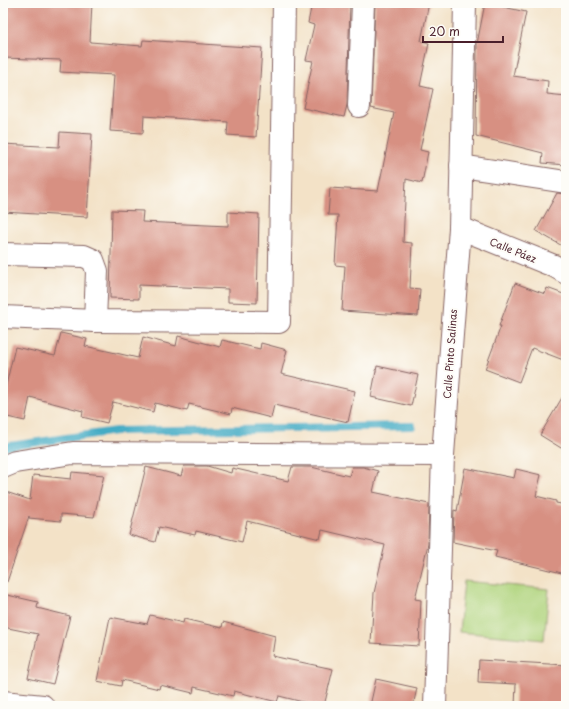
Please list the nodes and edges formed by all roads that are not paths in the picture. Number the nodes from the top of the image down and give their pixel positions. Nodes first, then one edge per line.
1 (284, 3) edge
2 (363, 3) edge
3 (465, 3) edge
4 (359, 106) dead end
5 (461, 166) junction
6 (566, 182) edge
7 (460, 228) junction
8 (3, 254) edge
9 (566, 273) edge
10 (3, 317) edge
11 (95, 321) junction
12 (442, 455) junction
13 (3, 467) edge
14 (3, 702) edge
15 (43, 706) edge
16 (435, 706) edge

1 - 11 street
2 - 4 street
3 - 5 street, Calle Pinto Salinas
5 - 6 street
5 - 7 street, Calle Pinto Salinas
7 - 9 street, Calle Páez
7 - 12 street, Calle Pinto Salinas
8 - 11 street
10 - 11 street
12 - 13 street
12 - 16 street, Calle Pinto Salinas
14 - 15 street

